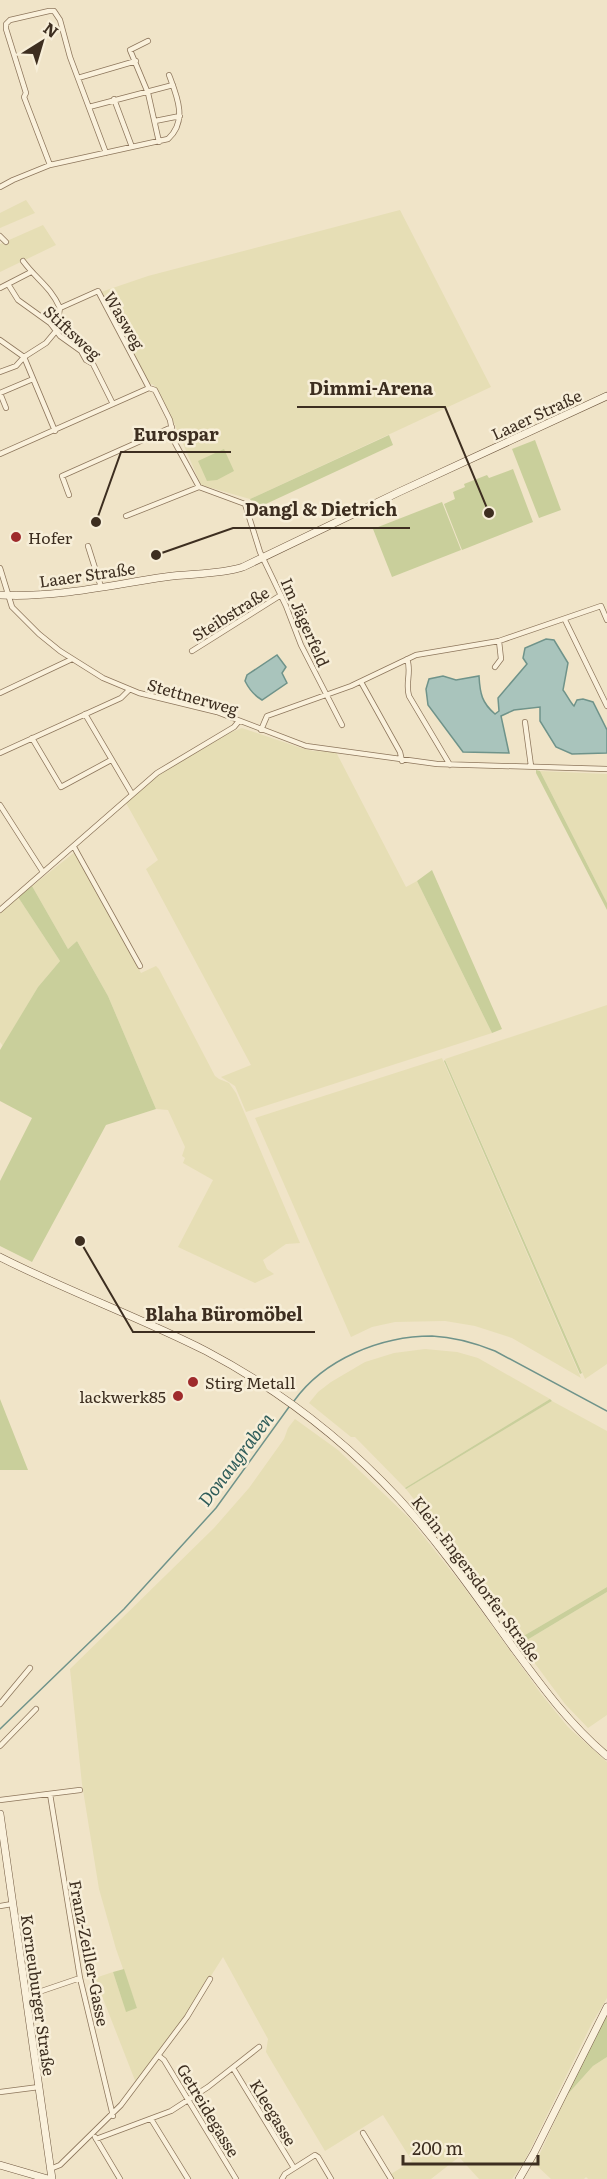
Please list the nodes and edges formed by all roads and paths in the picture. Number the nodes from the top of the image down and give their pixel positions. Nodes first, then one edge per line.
1 (148, 41) dead end
2 (136, 61) junction
3 (169, 75) dead end
4 (78, 78) junction
5 (173, 85) junction
6 (148, 93) junction
7 (114, 99) junction
8 (88, 107) junction
9 (180, 116) junction
10 (155, 121) junction
11 (159, 142) junction
12 (132, 147) junction
13 (106, 153) junction
14 (50, 165) junction
15 (0, 187) edge
16 (0, 236) edge
17 (6, 242) dead end
18 (23, 261) dead end
19 (31, 272) junction
20 (8, 284) junction
21 (0, 288) edge
22 (60, 308) junction
23 (56, 331) junction
24 (0, 340) edge
25 (24, 357) junction
26 (0, 372) edge
27 (33, 379) junction
28 (149, 388) junction
29 (607, 396) edge
30 (113, 404) junction
31 (6, 408) dead end
32 (172, 427) junction
33 (55, 431) junction
34 (0, 454) edge
35 (199, 487) junction
36 (69, 495) dead end
37 (126, 516) dead end
38 (88, 546) dead end
39 (263, 558) junction
40 (0, 568) edge
41 (101, 587) junction
42 (4, 595) edge
43 (281, 595) junction
44 (565, 620) junction
45 (607, 620) edge
46 (499, 641) junction
47 (192, 651) dead end
48 (72, 659) junction
49 (407, 659) junction
50 (495, 667) dead end
51 (361, 682) junction
52 (129, 690) junction
53 (0, 693) edge
54 (327, 695) junction
55 (607, 706) edge
56 (85, 714) junction
57 (239, 721) junction
58 (525, 722) dead end
59 (342, 725) dead end
60 (261, 730) junction
61 (32, 738) junction
62 (0, 753) edge
63 (111, 760) junction
64 (402, 760) junction
65 (450, 765) junction
66 (531, 766) junction
67 (607, 769) edge
68 (132, 794) junction
69 (0, 805) edge
70 (74, 847) junction
71 (43, 873) junction
72 (0, 910) edge
73 (140, 966) dead end
74 (0, 1257) edge
75 (30, 1668) dead end
76 (0, 1704) edge
77 (36, 1709) dead end
78 (0, 1746) edge
79 (607, 1756) edge
80 (80, 1790) dead end
81 (50, 1794) junction
82 (0, 1800) edge
83 (0, 1814) edge
84 (12, 1904) junction
85 (0, 1906) edge
86 (80, 1978) junction
87 (210, 1979) dead end
88 (27, 1996) junction
89 (607, 2007) edge
90 (259, 2047) dead end
91 (159, 2056) junction
92 (233, 2068) junction
93 (39, 2087) junction
94 (0, 2092) edge
95 (189, 2101) junction
96 (113, 2116) junction
97 (151, 2119) junction
98 (363, 2133) dead end
99 (94, 2137) junction
100 (0, 2165) edge
101 (294, 2168) junction
102 (50, 2169) junction
103 (50, 2179) edge
104 (120, 2179) edge
105 (188, 2179) edge
106 (236, 2179) edge
107 (282, 2179) edge
108 (331, 2179) edge
109 (391, 2179) edge
110 (519, 2179) edge

1 - 2 street
2 - 4 street
2 - 6 street
3 - 5 street
4 - 8 street
4 - 14 street
5 - 6 street
5 - 9 street
6 - 7 street
6 - 10 street
7 - 8 street
7 - 12 street
8 - 13 street
9 - 10 street
9 - 11 street
10 - 11 street
11 - 12 street
12 - 13 street
13 - 14 street
14 - 15 street
16 - 17 street
18 - 19 street
19 - 20 street
19 - 22 street
20 - 21 street
20 - 23 street, Stiftsweg
22 - 23 street
22 - 28 street, Wasweg
23 - 25 street
23 - 30 street, Stiftsweg
24 - 25 street
25 - 26 street
25 - 27 street
27 - 31 street
27 - 33 street
28 - 30 street
28 - 32 street
29 - 39 street, Laaer Straße
30 - 33 street
32 - 35 street
32 - 36 street
33 - 34 street
35 - 37 street
35 - 39 street, Im Jägerfeld
38 - 41 street
39 - 41 street, Laaer Straße
39 - 43 street, Im Jägerfeld
40 - 42 street, Stettnerweg
41 - 42 street, Laaer Straße
42 - 48 street, Stettnerweg
43 - 47 street, Steibstraße
43 - 54 street, Im Jägerfeld
44 - 45 street
44 - 46 street
44 - 55 street
46 - 49 street
46 - 50 street
48 - 52 street, Stettnerweg
48 - 53 street
49 - 51 street
49 - 65 street
51 - 54 street
51 - 64 street
52 - 56 street
52 - 57 street, Stettnerweg
54 - 59 street, Im Jägerfeld
54 - 60 street
56 - 61 street
56 - 63 street
57 - 60 street, Stettnerweg
57 - 68 street
58 - 66 street
60 - 64 street, Stettnerweg
61 - 62 street
61 - 63 street
63 - 68 street
64 - 65 street, Stettnerweg
65 - 66 street, Stettnerweg
66 - 67 street, Stettnerweg
68 - 70 street
69 - 71 street
70 - 71 street
70 - 73 street
71 - 72 street
74 - 79 street, Klein-Engersdorfer Straße
75 - 76 street
77 - 78 street
80 - 81 street
81 - 82 street
81 - 86 street, Franz-Zeiller-Gasse
83 - 84 street, Korneuburger Straße
84 - 85 street
84 - 88 street, Korneuburger Straße
86 - 88 street
86 - 96 street, Franz-Zeiller-Gasse
87 - 91 street
88 - 93 street, Korneuburger Straße
89 - 110 street
90 - 92 street
91 - 95 street, Getreidegasse
91 - 96 street
92 - 95 street
92 - 101 street, Kleegasse
93 - 94 street
93 - 102 street, Korneuburger Straße
95 - 97 street
95 - 106 street, Getreidegasse
96 - 99 street
97 - 99 street
97 - 105 street
98 - 109 street
99 - 102 street
99 - 104 street
100 - 103 street
101 - 107 street
101 - 108 street
102 - 103 street, Korneuburger Straße

